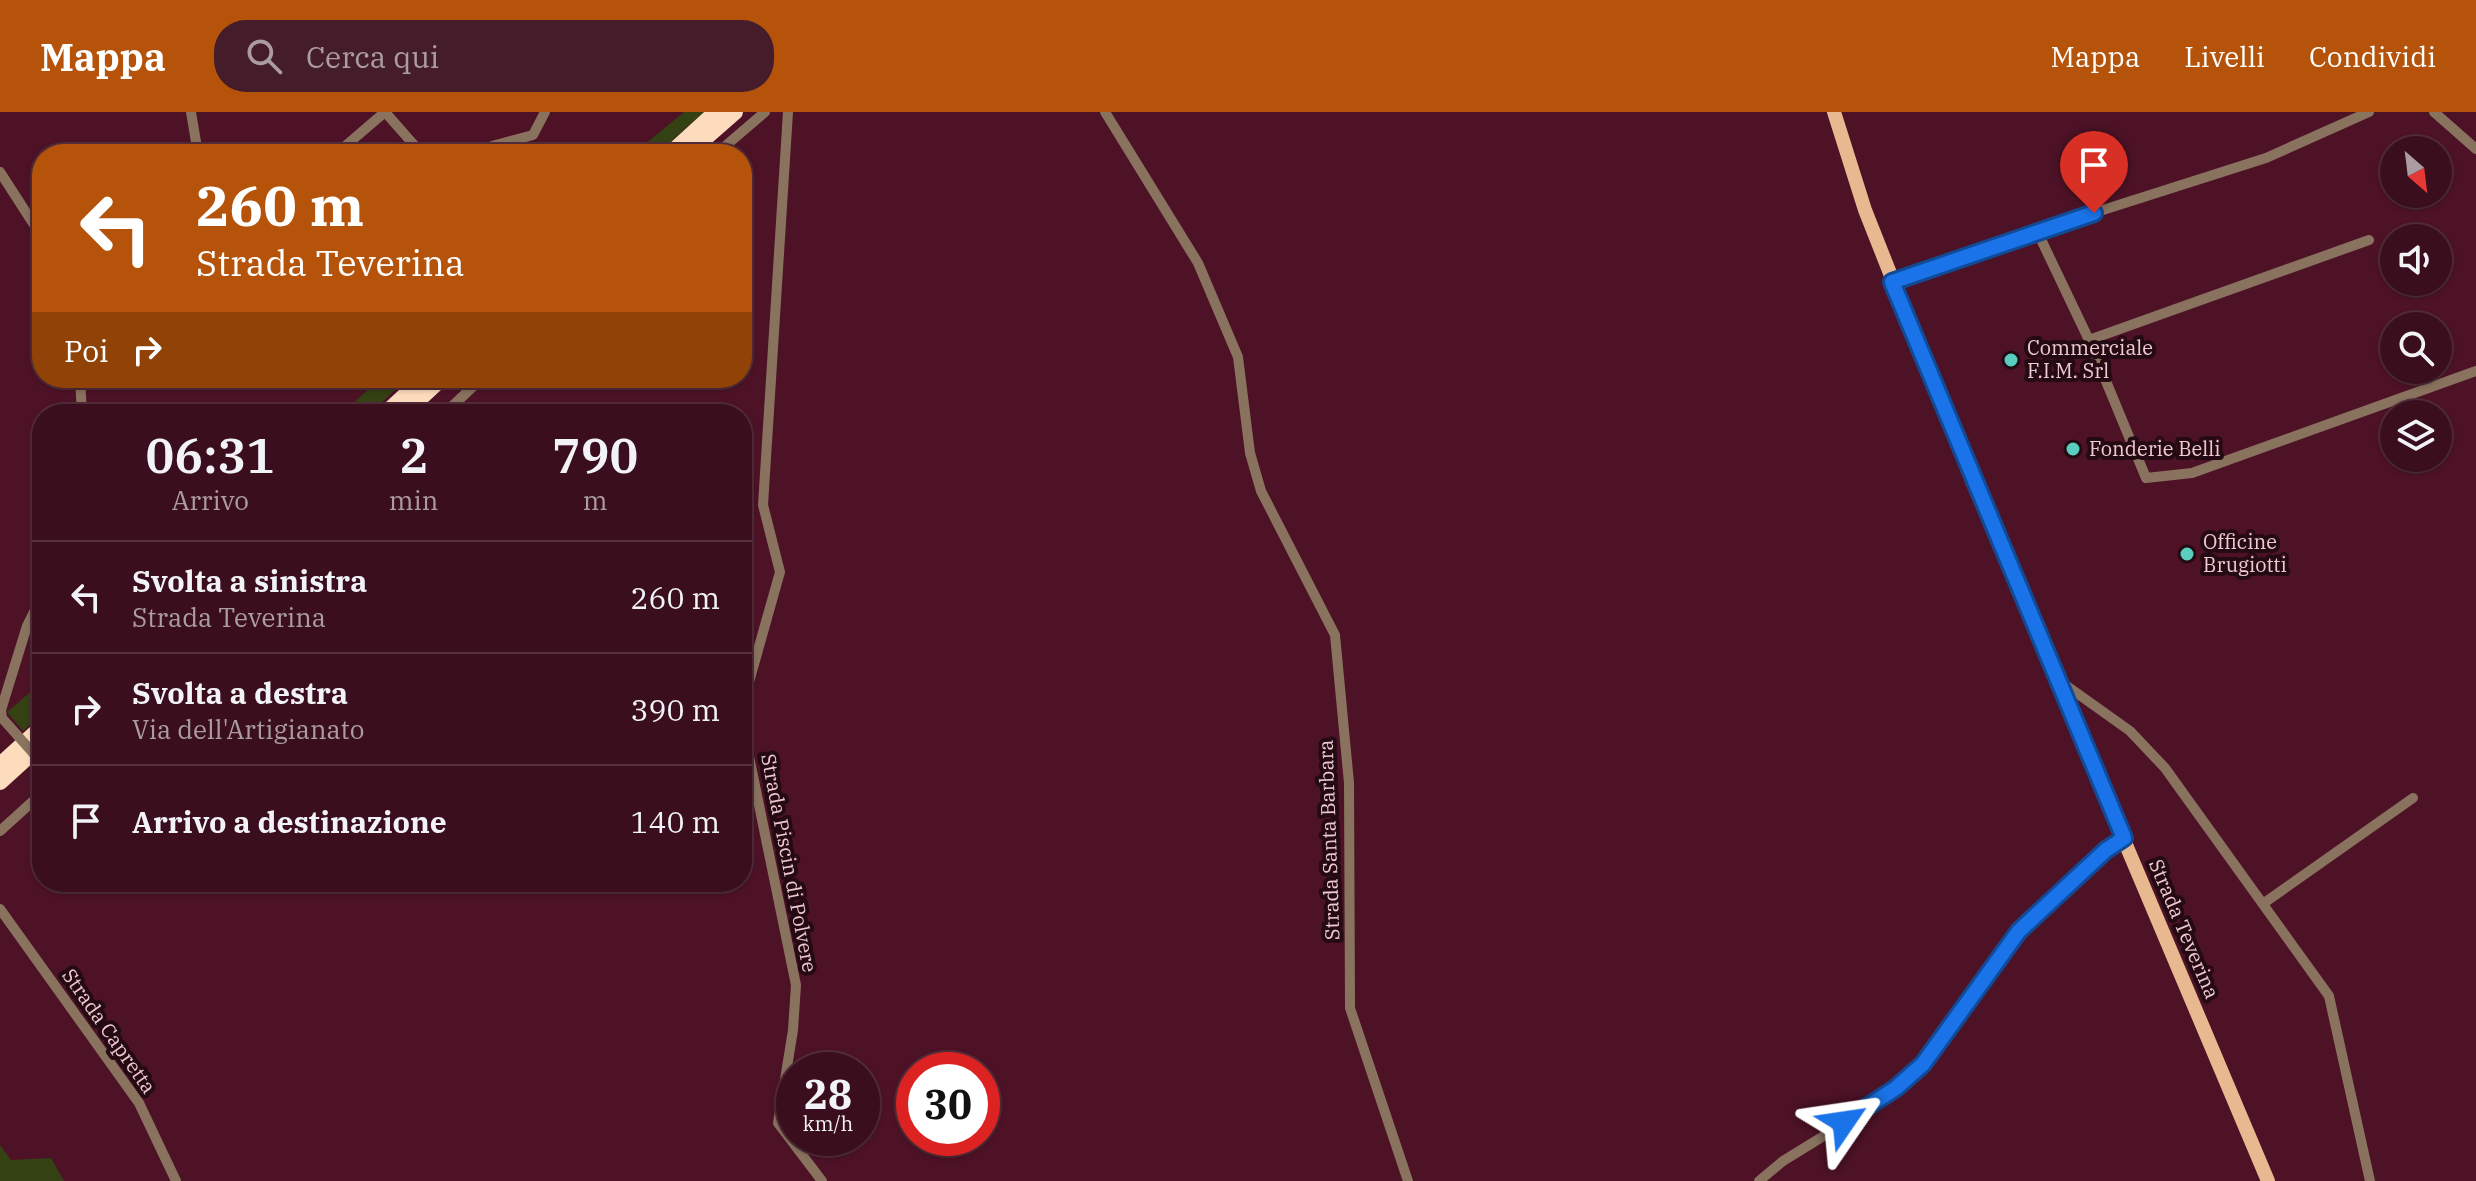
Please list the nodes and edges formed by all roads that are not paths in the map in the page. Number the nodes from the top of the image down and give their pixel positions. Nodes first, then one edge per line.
1 (191, 112) edge
2 (385, 112) edge
3 (545, 112) edge
4 (716, 112) edge
5 (735, 112) edge
6 (765, 112) edge
7 (788, 112) edge
8 (1105, 112) edge
9 (1834, 112) edge
10 (2369, 112) edge
11 (2434, 112) edge
12 (196, 144) edge
13 (348, 144) edge
14 (413, 144) edge
15 (499, 144) edge
16 (681, 144) edge
17 (698, 144) edge
18 (728, 144) edge
19 (2476, 149) edge
20 (0, 172) edge
21 (32, 222) edge
22 (2037, 231) junction
23 (2369, 240) dead end
24 (1892, 282) junction
25 (2089, 340) junction
26 (2476, 371) edge
27 (413, 388) edge
28 (431, 388) edge
29 (471, 388) edge
30 (396, 404) edge
31 (414, 404) edge
32 (455, 404) edge
33 (32, 616) edge
34 (752, 671) edge
35 (2057, 679) junction
36 (32, 736) edge
37 (32, 752) edge
38 (32, 753) edge
39 (0, 765) edge
40 (752, 771) edge
41 (0, 782) edge
42 (2413, 798) dead end
43 (32, 802) edge
44 (0, 831) edge
45 (2124, 838) junction
46 (2264, 903) junction
47 (0, 909) edge
48 (176, 1181) edge
49 (822, 1181) edge
50 (1408, 1181) edge
51 (1759, 1181) edge
52 (2268, 1181) edge
53 (2370, 1181) edge

1 - 12 street
2 - 13 street
2 - 14 street
3 - 15 street
4 - 16 highway
5 - 17 highway
6 - 18 street
7 - 34 street, Strada Piscin di Polvere
8 - 50 street, Strada Santa Barbara
9 - 24 main road, Strada Teverina
10 - 22 street
11 - 19 street
20 - 21 street
22 - 24 street
22 - 25 street
23 - 25 street
24 - 35 main road, Strada Teverina
25 - 26 street
27 - 30 highway
28 - 31 highway
29 - 32 street
33 - 37 street, bridge
35 - 45 main road, Strada Teverina
35 - 46 street
36 - 39 highway
38 - 41 highway
40 - 49 street, Strada Piscin di Polvere
42 - 46 street
43 - 44 street
45 - 51 street
45 - 52 main road, Strada Teverina
46 - 53 street
47 - 48 street, Strada Capretta

